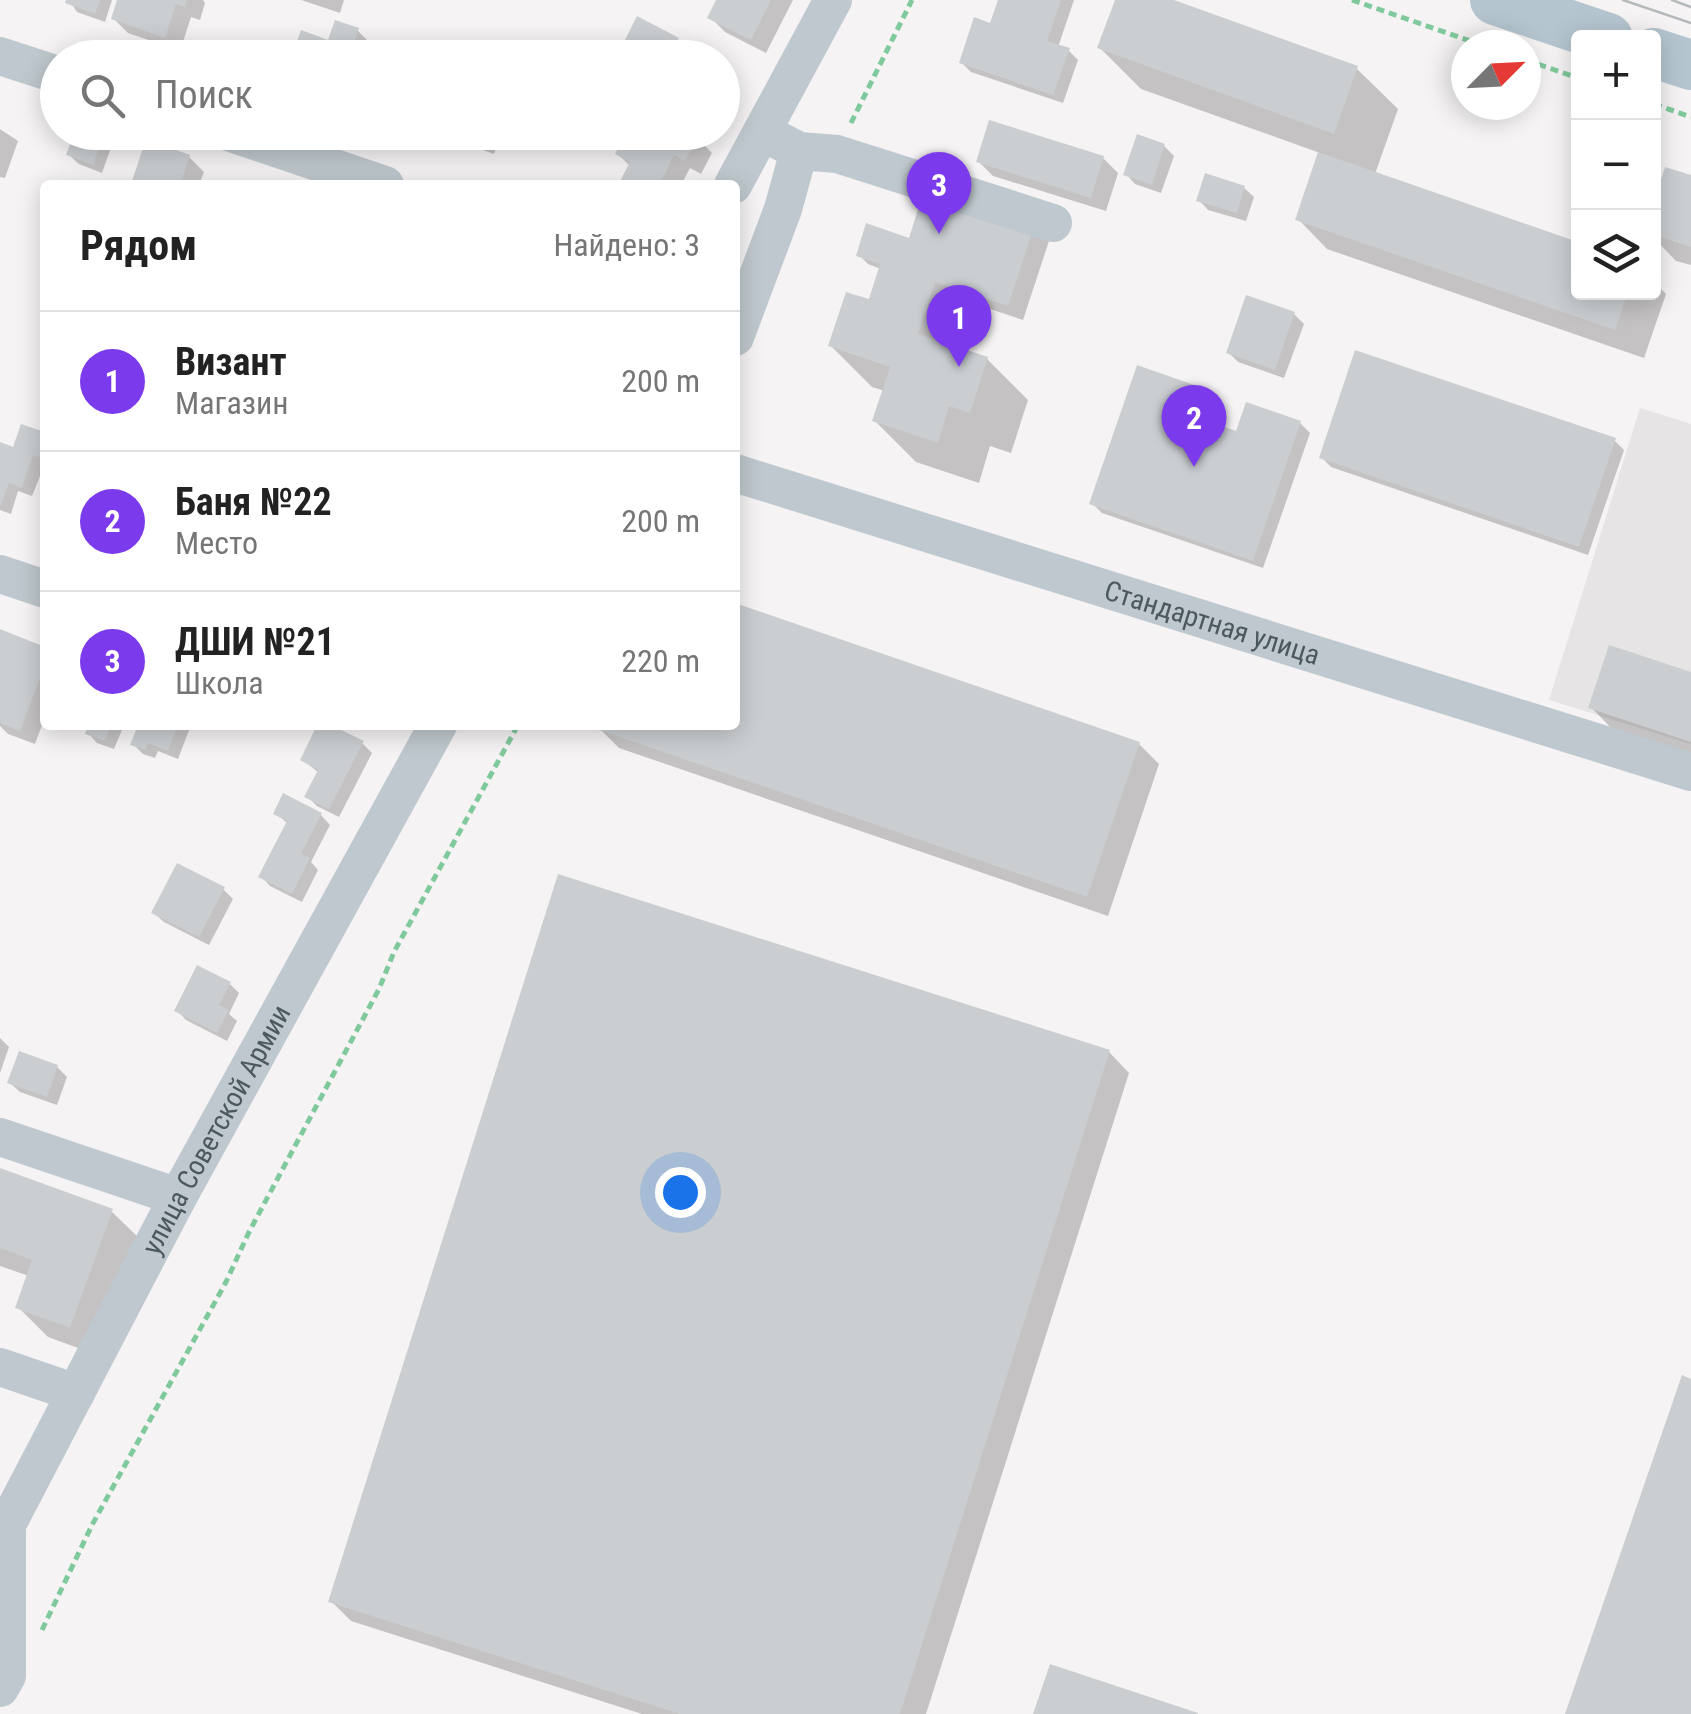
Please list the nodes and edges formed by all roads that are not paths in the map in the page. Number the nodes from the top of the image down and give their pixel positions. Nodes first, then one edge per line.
1 (833, 0) edge
2 (1495, 0) edge
3 (1584, 30) edge
4 (1661, 55) edge
5 (0, 56) edge
6 (1691, 65) edge
7 (40, 70) edge
8 (762, 132) junction
9 (281, 150) edge
10 (799, 151) junction
11 (370, 180) edge
12 (736, 180) edge
13 (1053, 223) dead end
14 (740, 323) edge
15 (740, 476) edge
16 (0, 574) edge
17 (40, 587) edge
18 (435, 730) edge
19 (1691, 772) edge
20 (0, 1138) edge
21 (178, 1197) junction
22 (0, 1367) edge
23 (76, 1393) junction
24 (4, 1531) edge
25 (0, 1688) edge

1 - 8 street
2 - 3 main road
4 - 6 main road
5 - 7 street
8 - 10 street
8 - 12 street
9 - 11 street
10 - 13 street
10 - 14 street
15 - 19 street, Стандартная улица
16 - 17 street
18 - 21 street, улица Советской Армии
20 - 21 street
21 - 23 street, улица Советской Армии
22 - 23 street
23 - 24 street, улица Советской Армии
24 - 25 street

